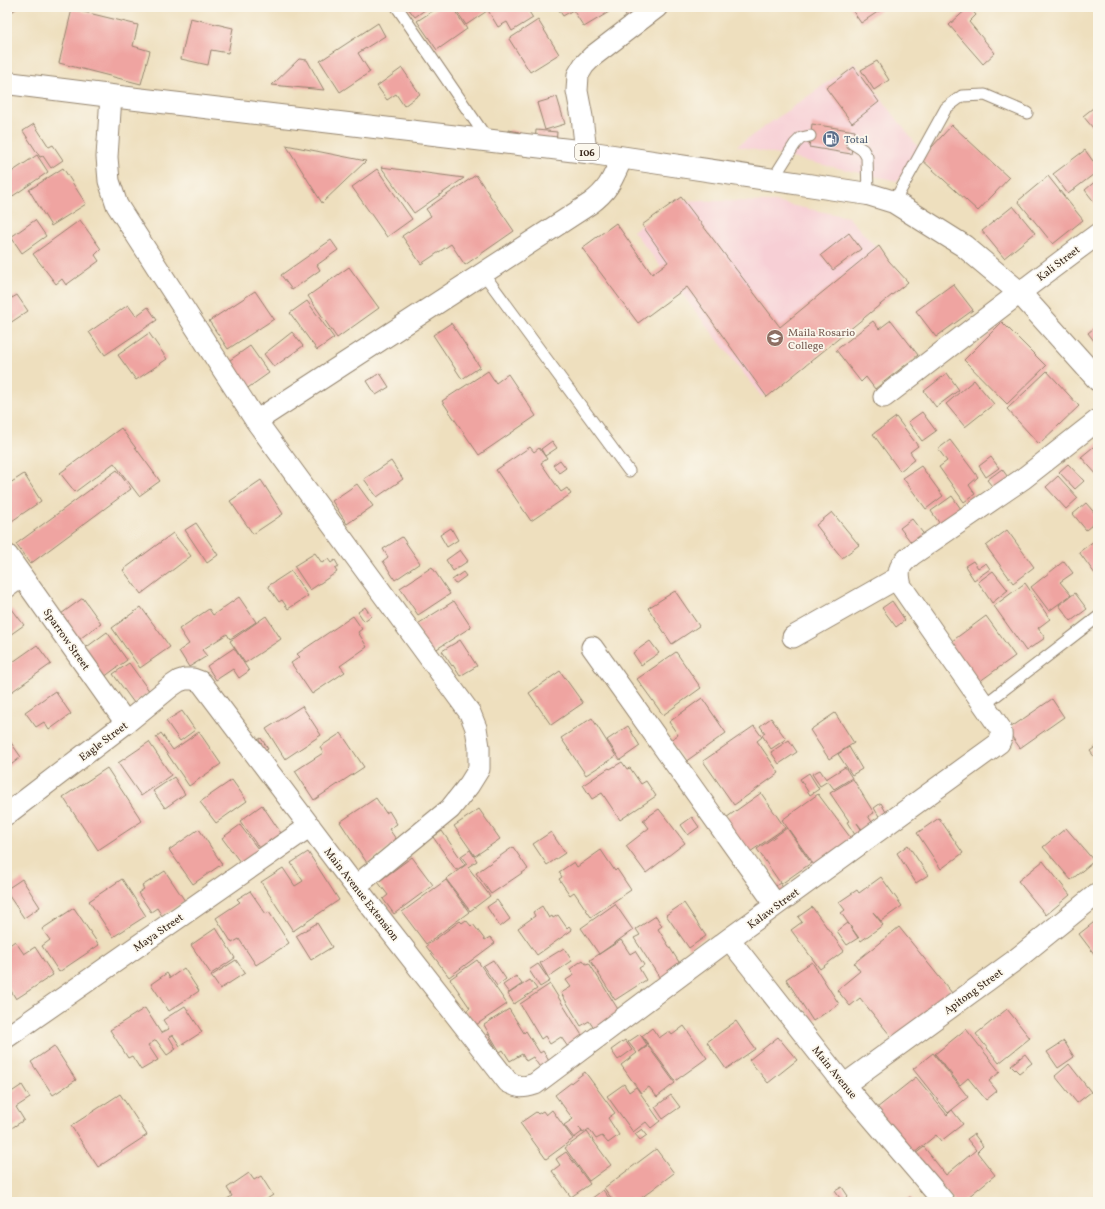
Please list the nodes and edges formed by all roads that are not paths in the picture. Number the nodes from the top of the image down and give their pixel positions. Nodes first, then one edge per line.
1 (397, 7) edge
2 (657, 7) edge
3 (7, 82) edge
4 (111, 96) junction
5 (1027, 113) dead end
6 (810, 136) dead end
7 (488, 140) junction
8 (852, 143) dead end
9 (586, 152) junction
10 (622, 158) junction
11 (773, 179) junction
12 (868, 194) junction
13 (894, 202) junction
14 (1098, 234) edge
15 (483, 273) junction
16 (1019, 292) junction
17 (1098, 380) edge
18 (884, 397) dead end
19 (1098, 420) edge
20 (256, 421) junction
21 (630, 471) dead end
22 (7, 555) edge
23 (899, 577) junction
24 (14, 582) edge
25 (1098, 617) edge
26 (793, 637) dead end
27 (592, 647) dead end
28 (201, 682) joint
29 (984, 705) junction
30 (126, 723) junction
31 (7, 814) edge
32 (310, 826) junction
33 (356, 886) junction
34 (1098, 893) edge
35 (776, 905) junction
36 (729, 940) junction
37 (7, 1037) edge
38 (535, 1084) joint
39 (844, 1085) junction
40 (944, 1202) edge

1 - 7 lane
2 - 9 street
3 - 4 highway, 106
4 - 7 highway, 106
4 - 20 street
5 - 13 lane
6 - 11 lane
7 - 9 highway, 106
8 - 12 lane
9 - 10 highway, 106
10 - 11 highway, 106
10 - 15 street
11 - 12 highway, 106
12 - 13 highway, 106
13 - 16 highway, 106
14 - 16 street, Kali Street
15 - 20 street
15 - 21 lane
16 - 17 highway, 106
16 - 18 street, Kali Street
19 - 23 street
20 - 33 street
22 - 24 street, Sparrow Street
23 - 26 street
23 - 29 street
24 - 30 street, Sparrow Street
25 - 29 lane
27 - 35 street
28 - 30 street, Eagle Street
28 - 32 street, Main Avenue Extension
29 - 35 street, Kalaw Street
30 - 31 street, Eagle Street
32 - 33 street, Main Avenue Extension
32 - 37 street, Maya Street
33 - 38 street, Main Avenue Extension
34 - 39 street, Apitong Street
35 - 36 street, Kalaw Street
36 - 38 street, Kalaw Street
36 - 39 street, Main Avenue
39 - 40 street, Main Avenue

